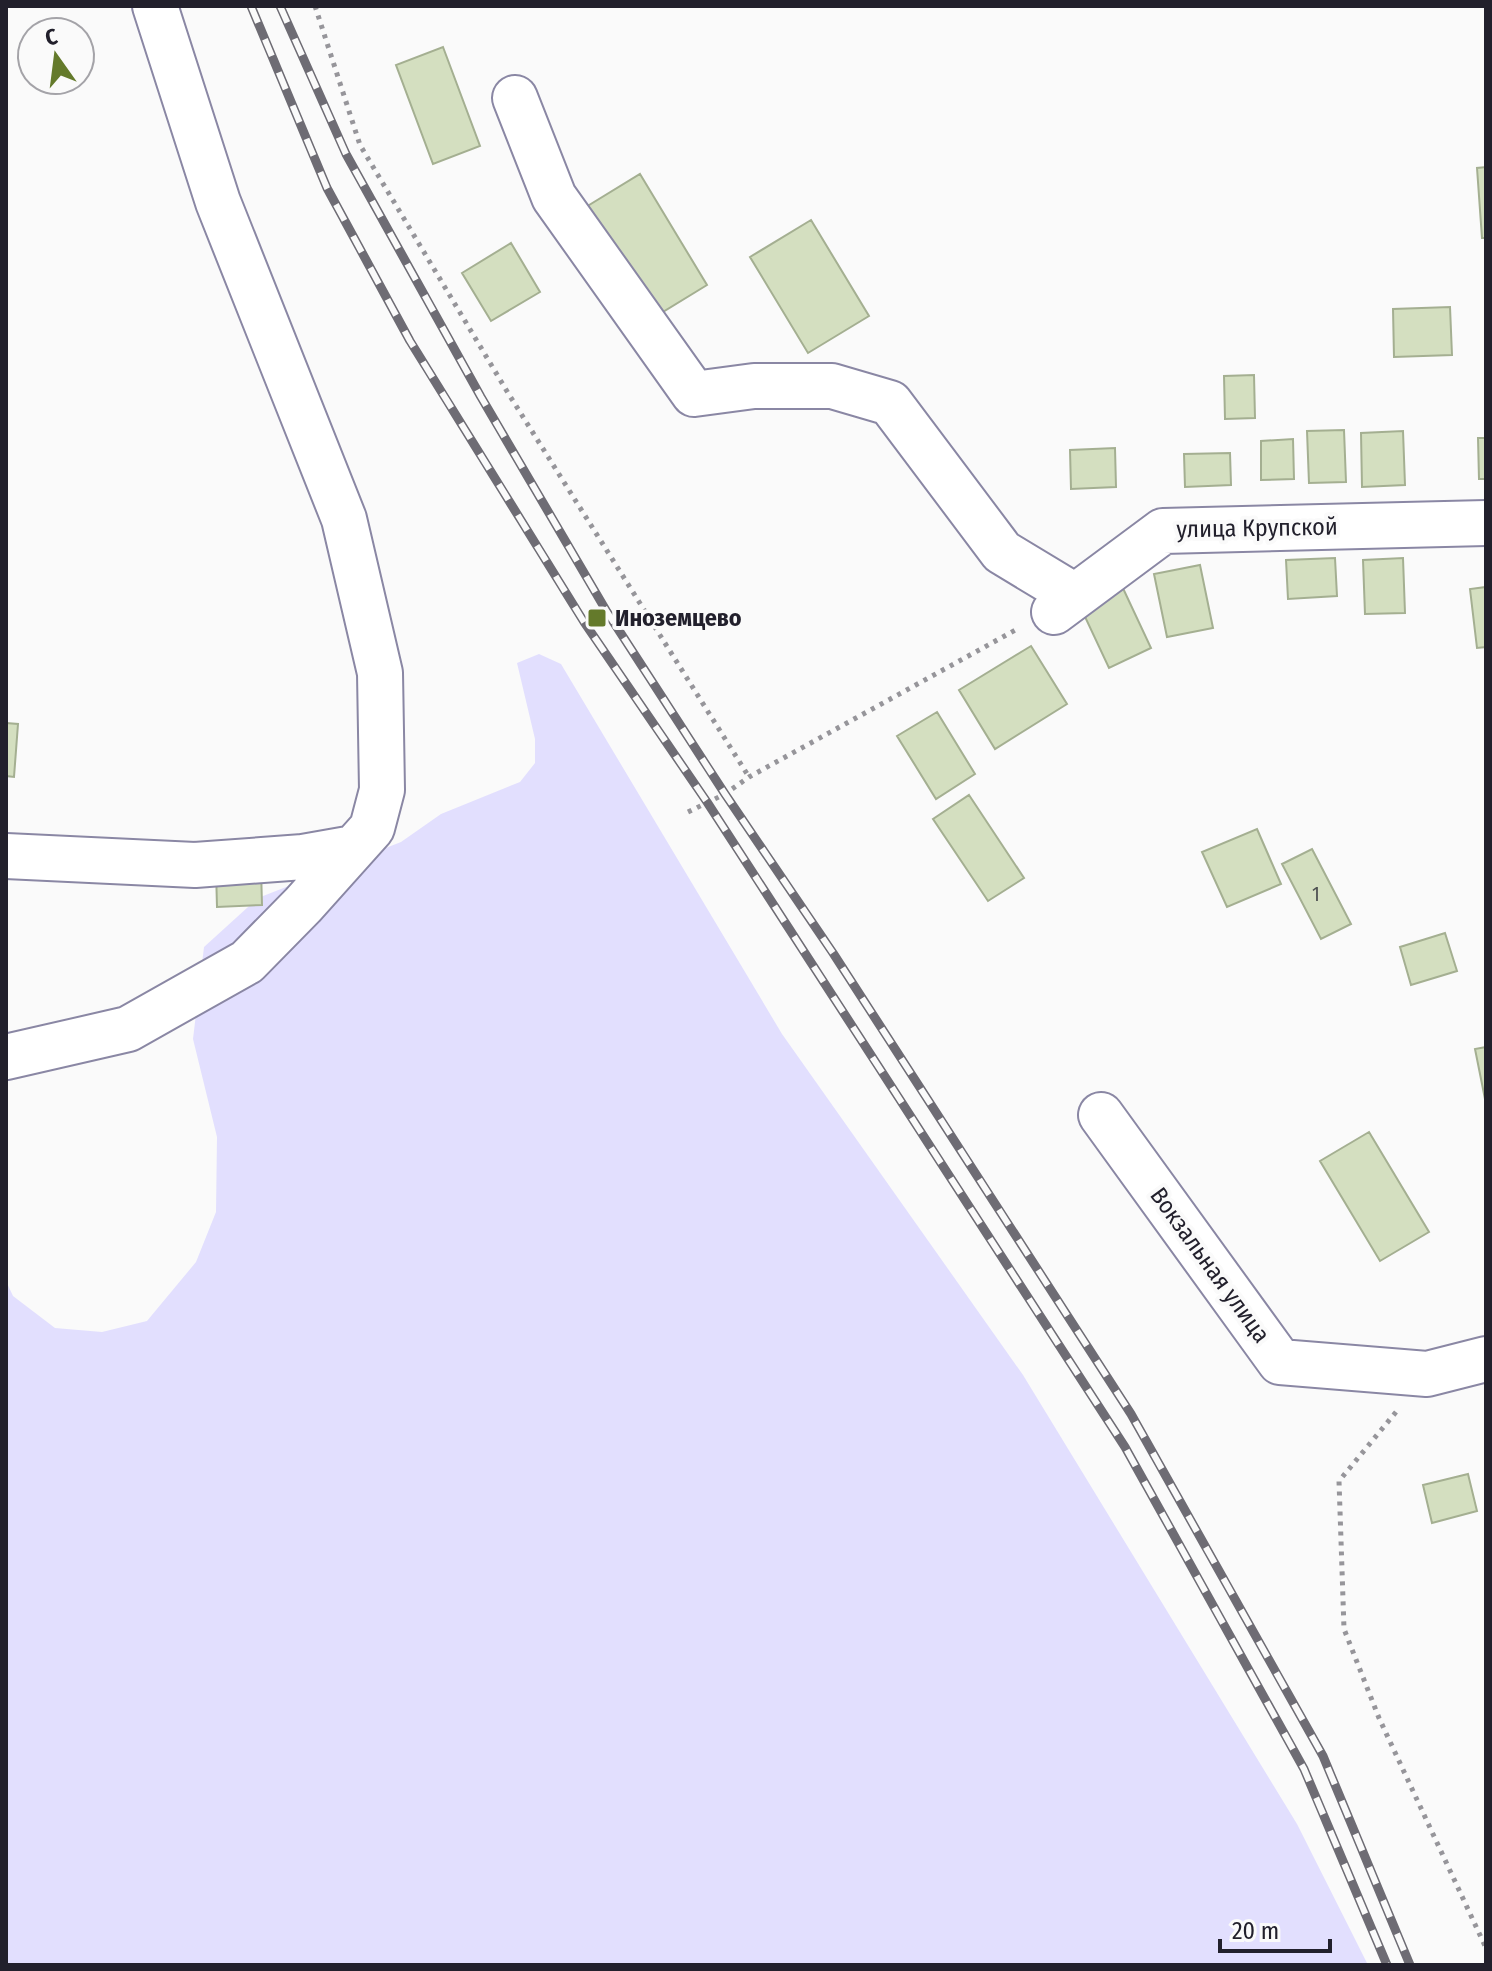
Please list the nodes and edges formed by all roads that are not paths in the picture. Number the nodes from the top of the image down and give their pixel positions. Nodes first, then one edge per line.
1 (155, 6) edge
2 (515, 98) dead end
3 (1486, 523) edge
4 (354, 848) junction
5 (6, 856) edge
6 (6, 1057) edge
7 (1101, 1115) dead end
8 (1486, 1359) edge

1 - 4 street
2 - 3 street, улица Крупской
4 - 5 street
4 - 6 street
7 - 8 street, Вокзальная улица

